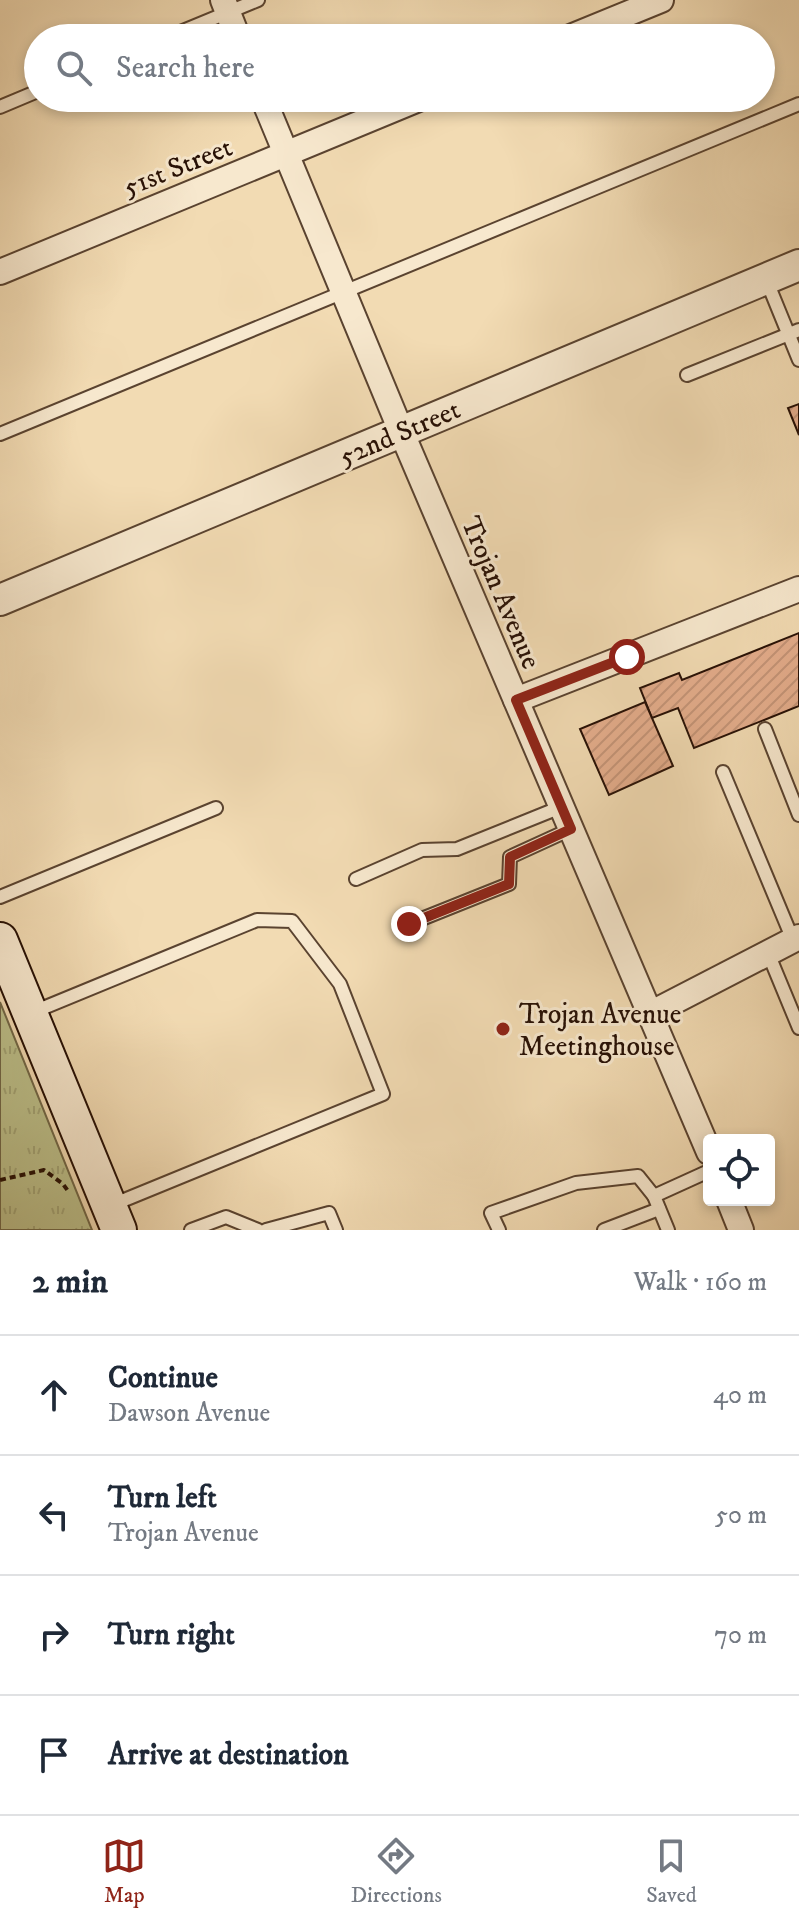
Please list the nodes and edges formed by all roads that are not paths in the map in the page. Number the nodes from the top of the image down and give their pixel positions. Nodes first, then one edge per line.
1 (258, 0) edge
2 (661, 0) edge
3 (225, 6) edge
4 (192, 24) edge
5 (602, 24) edge
6 (24, 97) edge
7 (799, 104) edge
8 (0, 107) edge
9 (269, 112) edge
10 (387, 112) edge
11 (286, 153) junction
12 (799, 265) edge
13 (0, 272) edge
14 (766, 279) junction
15 (344, 292) junction
16 (794, 332) edge
17 (799, 360) edge
18 (687, 375) dead end
19 (401, 431) junction
20 (0, 434) edge
21 (799, 589) edge
22 (0, 600) edge
23 (516, 700) junction
24 (765, 729) dead end
25 (723, 772) dead end
26 (561, 807) junction
27 (216, 808) dead end
28 (799, 815) edge
29 (571, 829) junction
30 (356, 879) dead end
31 (0, 897) edge
32 (409, 924) dead end
33 (796, 939) edge
34 (0, 940) edge
35 (768, 953) junction
36 (30, 1014) junction
37 (650, 1014) junction
38 (799, 1028) edge
39 (703, 1138) edge
40 (703, 1175) edge
41 (656, 1203) junction
42 (731, 1206) edge
43 (114, 1218) edge
44 (191, 1230) edge
45 (258, 1230) edge
46 (266, 1230) edge
47 (336, 1230) edge
48 (499, 1230) edge
49 (604, 1230) edge
50 (668, 1230) edge
51 (741, 1230) edge

1 - 3 lane
2 - 5 street
3 - 4 lane
6 - 8 lane
7 - 15 lane
9 - 11 street, Trojan Avenue
10 - 11 street, 51st Street
11 - 13 street, 51st Street
11 - 15 street, Trojan Avenue
12 - 14 street, 52nd Street
14 - 16 lane
14 - 19 street, 52nd Street
15 - 19 street, Trojan Avenue
15 - 20 lane
16 - 17 lane
16 - 18 lane
19 - 22 street, 52nd Street
19 - 23 street, Trojan Avenue
21 - 23 street
23 - 26 street, Trojan Avenue
24 - 28 lane
25 - 33 lane
26 - 29 street, Trojan Avenue
26 - 30 lane
27 - 31 lane
29 - 32 lane
29 - 37 street, Trojan Avenue
33 - 35 street
34 - 36 main road
35 - 37 street
35 - 38 lane
36 - 43 main road
36 - 43 lane
37 - 39 street, Trojan Avenue
40 - 41 lane
41 - 48 lane
41 - 49 lane
41 - 50 lane
42 - 51 street
44 - 45 lane
46 - 47 lane

